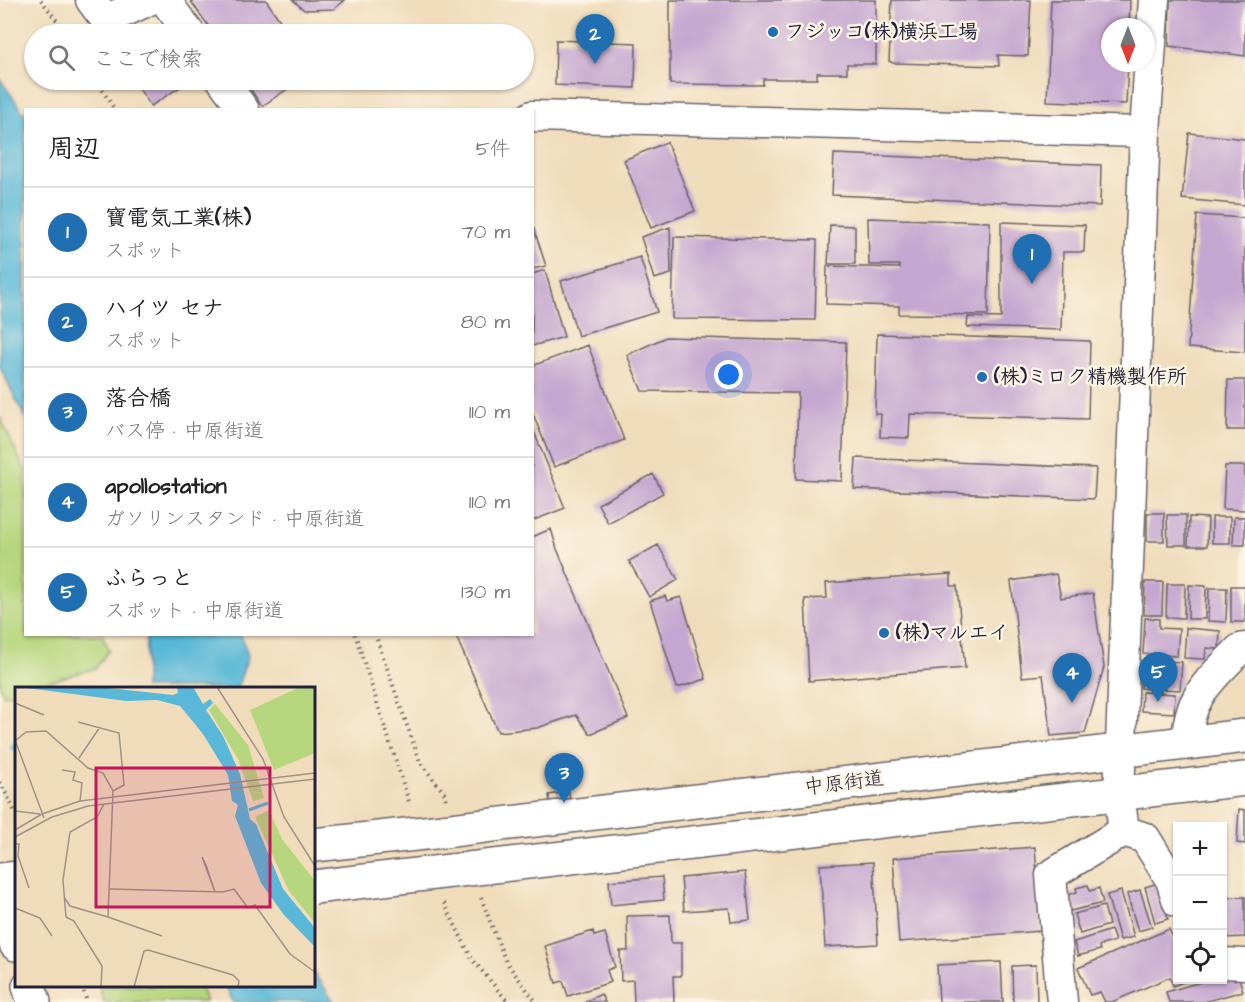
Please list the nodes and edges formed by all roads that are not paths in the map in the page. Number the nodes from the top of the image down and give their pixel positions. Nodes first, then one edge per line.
1 (91, 0) edge
2 (149, 0) edge
3 (165, 0) edge
4 (1154, 0) edge
5 (183, 24) edge
6 (229, 90) edge
7 (243, 108) edge
8 (534, 116) edge
9 (1145, 132) junction
10 (1245, 648) edge
11 (1245, 736) edge
12 (1188, 743) junction
13 (1122, 750) junction
14 (1245, 779) edge
15 (1119, 794) junction
16 (1124, 831) junction
17 (315, 845) edge
18 (15, 878) edge
19 (0, 880) edge
20 (1173, 886) edge
21 (315, 888) edge
22 (1227, 963) edge
23 (1245, 964) edge
24 (29, 987) edge
25 (34, 1002) edge
26 (1062, 1002) edge

1 - 2 street
3 - 5 street
4 - 9 street
6 - 7 street
8 - 9 street
9 - 13 street
10 - 12 street
11 - 12 main road, 中原街道
12 - 13 main road, 中原街道
13 - 15 street
13 - 17 main road, 中原街道, bridge
14 - 15 main road
15 - 16 street
15 - 21 main road, bridge
16 - 20 street
16 - 26 street
18 - 19 main road
22 - 23 street
24 - 25 main road

